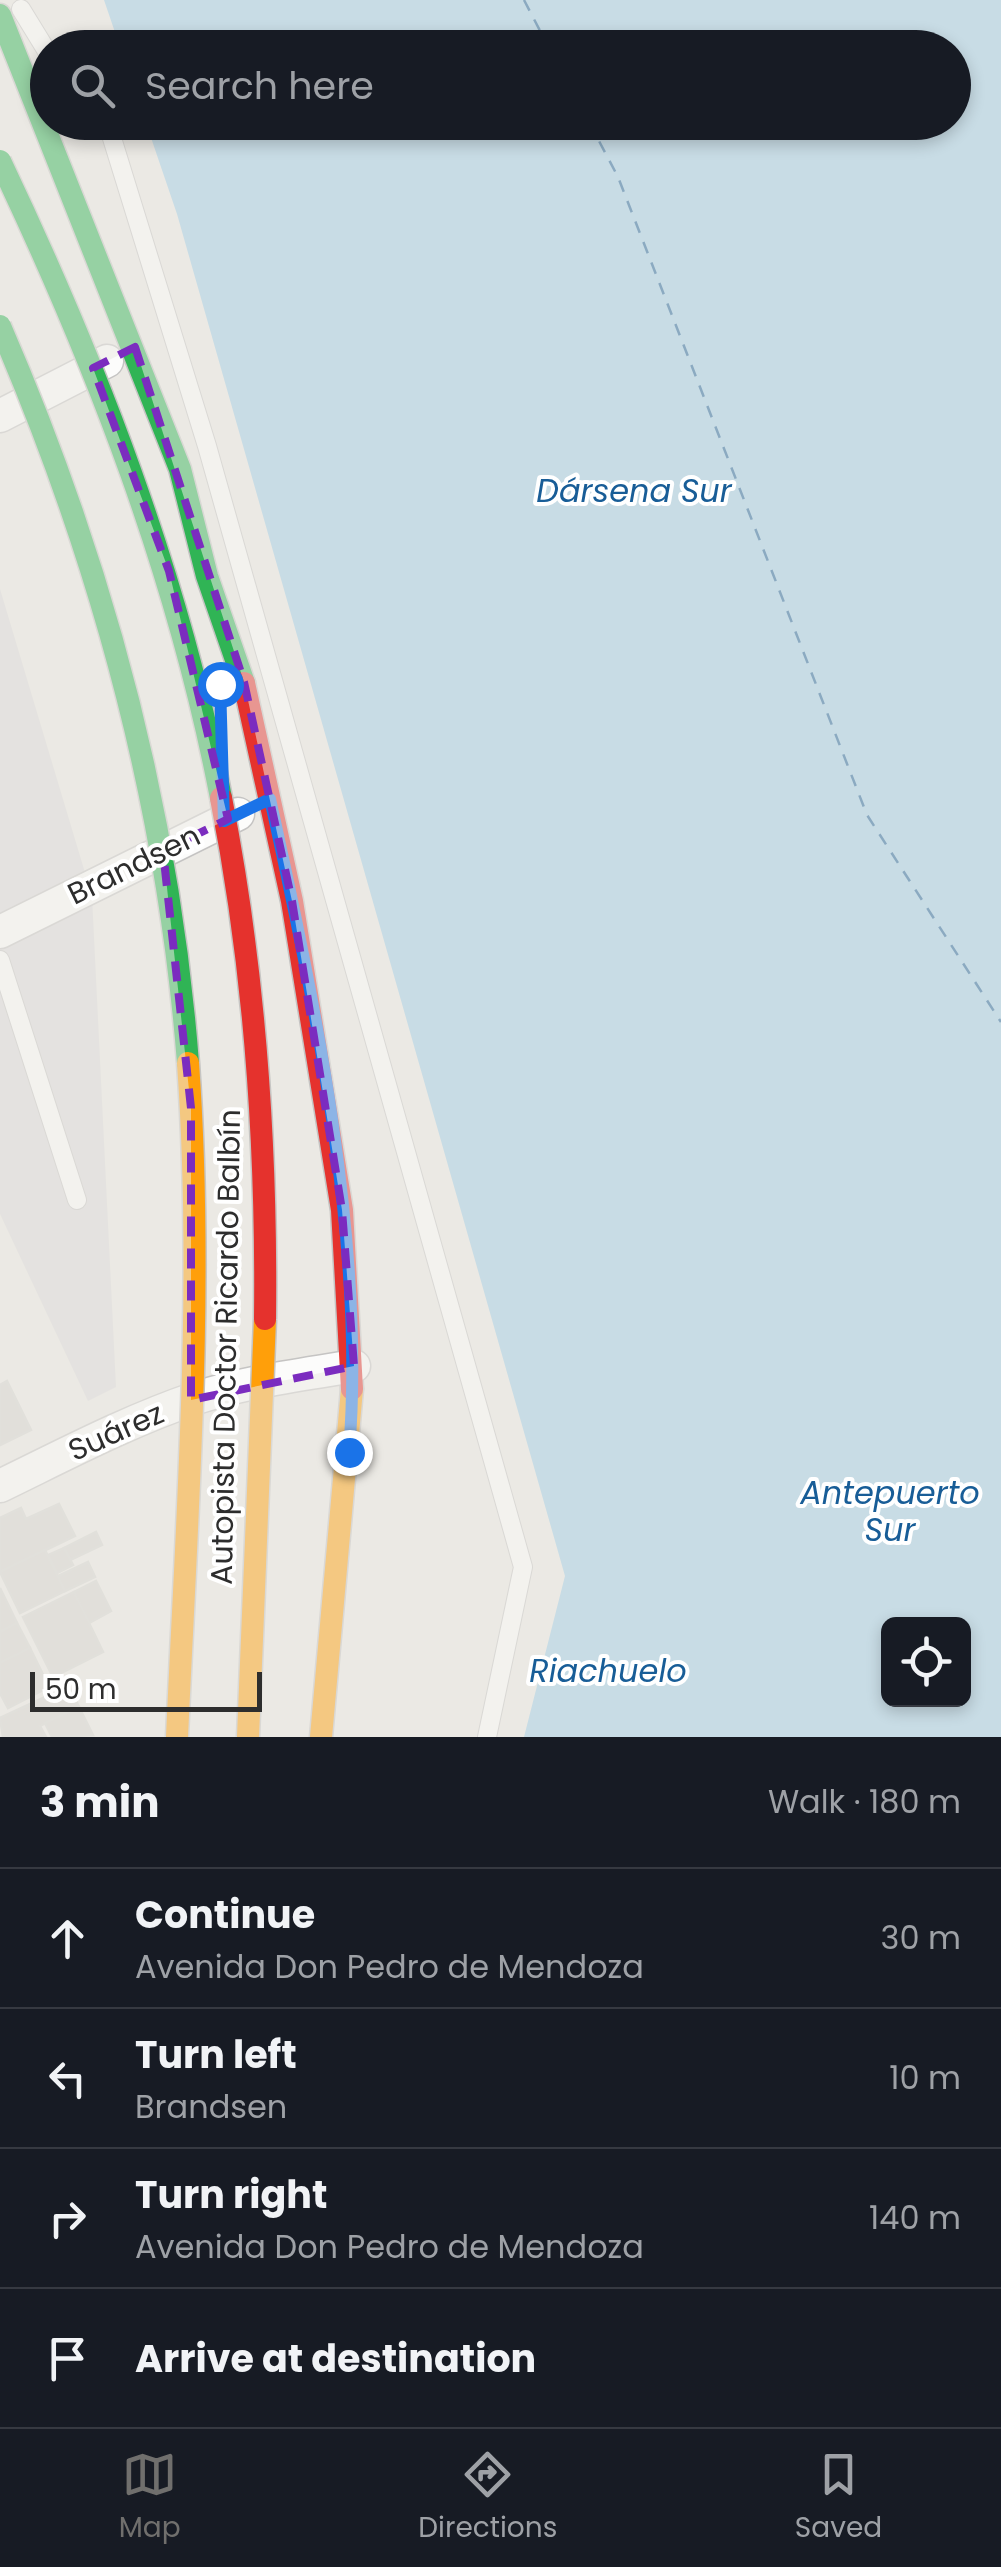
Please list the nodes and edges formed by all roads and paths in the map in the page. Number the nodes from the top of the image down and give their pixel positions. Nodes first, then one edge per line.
1 (16, 0) edge
2 (0, 15) edge
3 (34, 30) edge
4 (30, 89) edge
5 (51, 140) edge
6 (113, 140) edge
7 (0, 161) edge
8 (0, 326) edge
9 (135, 347) junction
10 (0, 416) edge
11 (207, 576) junction
12 (270, 799) junction
13 (224, 821) junction
14 (0, 932) edge
15 (0, 960) edge
16 (77, 1200) dead end
17 (354, 1366) junction
18 (249, 1383) junction
19 (0, 1486) edge
20 (178, 1737) edge
21 (235, 1737) edge
22 (248, 1737) edge
23 (321, 1737) edge
24 (487, 1737) edge

1 - 3 lane
2 - 4 main road
5 - 9 main road
6 - 24 lane
7 - 22 main road, Autopista Doctor Ricardo Balbín, bridge
8 - 20 main road, Autopista Doctor Ricardo Balbín, bridge
9 - 10 street
9 - 11 main road
11 - 12 main road
11 - 13 main road
12 - 13 street, Brandsen
12 - 17 main road
13 - 14 street, Brandsen
13 - 18 main road
15 - 16 lane
17 - 18 street, Suárez
17 - 23 main road
18 - 19 street, Suárez
18 - 21 main road

